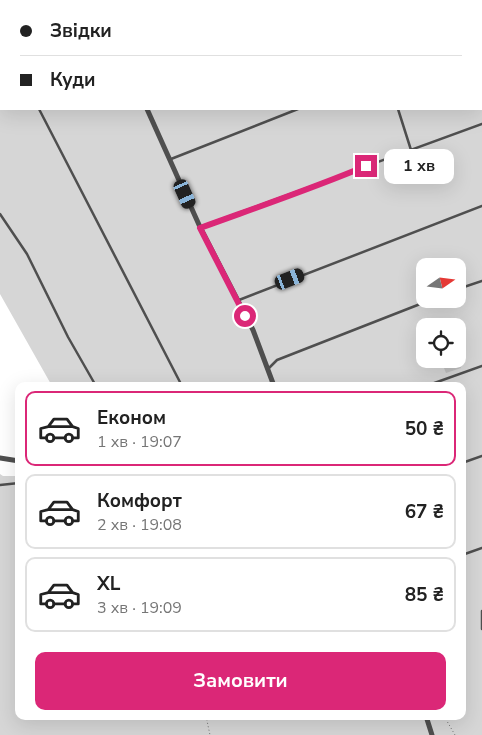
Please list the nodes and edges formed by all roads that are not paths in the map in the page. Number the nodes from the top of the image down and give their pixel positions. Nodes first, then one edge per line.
1 (40, 110) edge
2 (147, 110) edge
3 (295, 110) edge
4 (398, 110) edge
5 (482, 124) edge
6 (412, 150) junction
7 (170, 160) junction
8 (482, 206) edge
9 (0, 214) edge
10 (200, 228) junction
11 (482, 281) edge
12 (466, 286) edge
13 (238, 301) junction
14 (416, 306) edge
15 (482, 366) edge
16 (267, 369) junction
17 (94, 382) edge
18 (180, 382) edge
19 (272, 382) edge
20 (437, 382) edge
21 (482, 456) edge
22 (0, 458) edge
23 (15, 460) edge
24 (466, 462) edge
25 (15, 483) edge
26 (0, 485) edge
27 (482, 548) edge
28 (466, 554) edge
29 (482, 611) edge
30 (482, 630) edge
31 (427, 720) edge
32 (432, 735) edge

1 - 18 lane
2 - 7 street
3 - 7 lane
4 - 6 lane
5 - 6 lane
6 - 10 lane
7 - 10 street
8 - 13 lane
9 - 17 lane
10 - 13 street
11 - 12 lane
13 - 16 street
14 - 16 lane
15 - 20 lane
16 - 19 street
21 - 24 lane
22 - 23 street
25 - 26 lane
27 - 28 lane
29 - 30 lane
31 - 32 street

